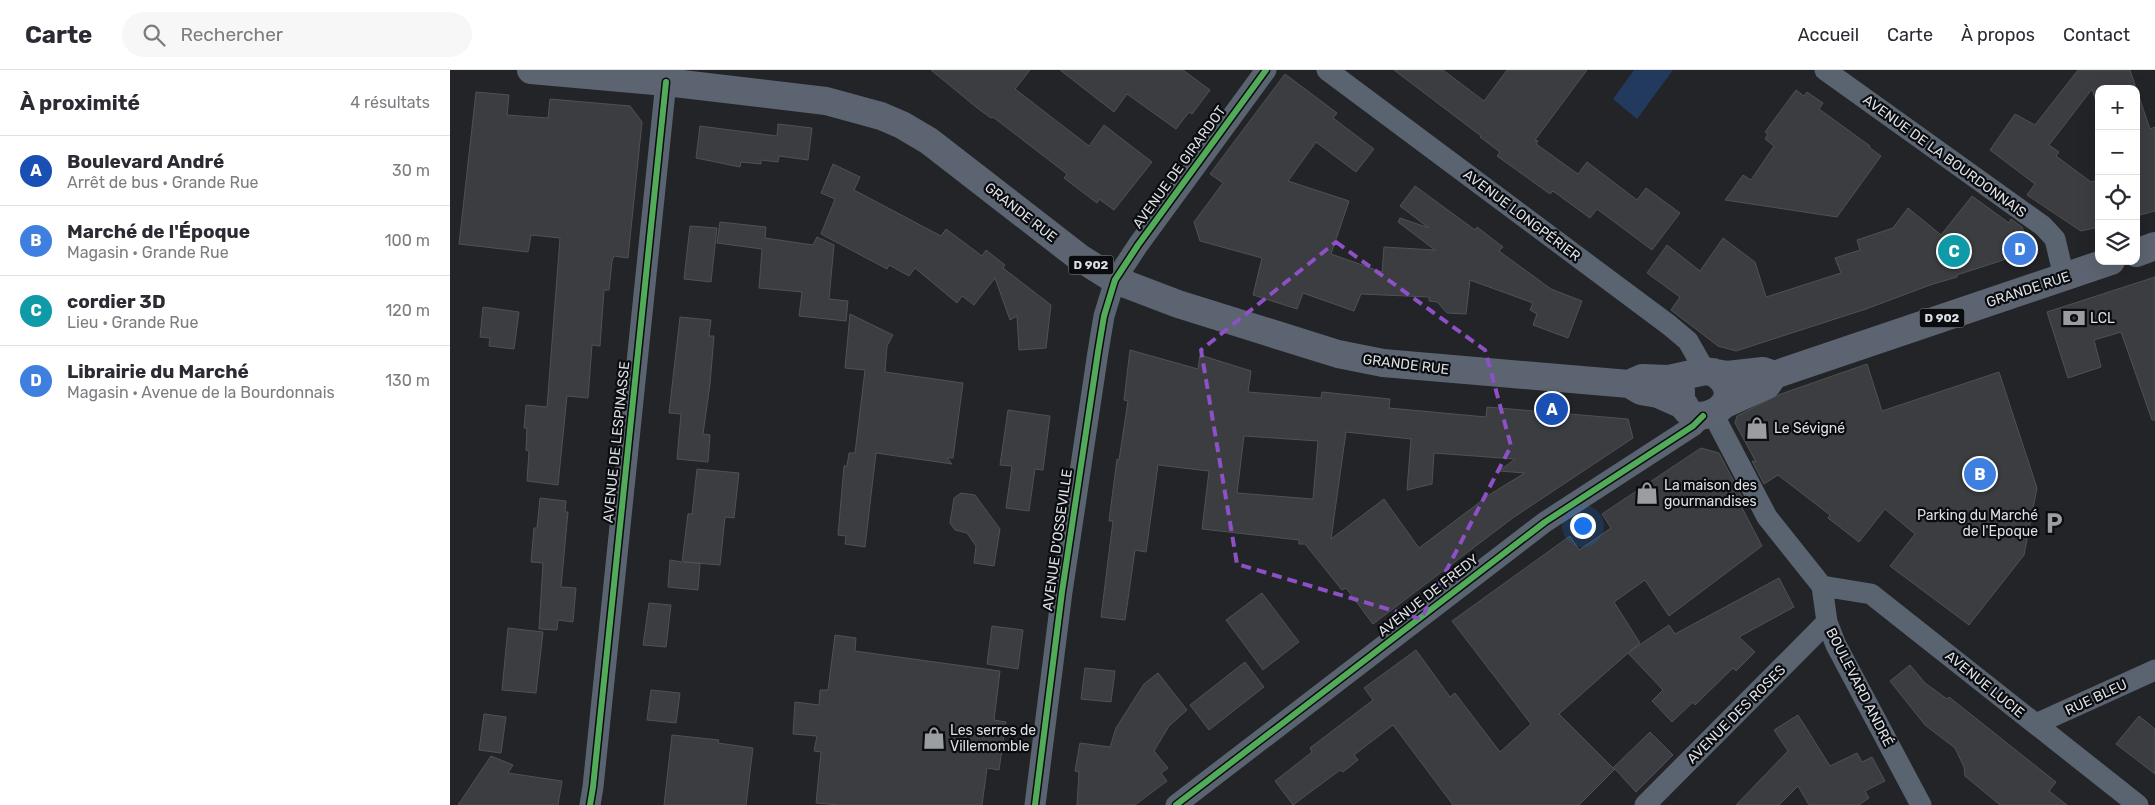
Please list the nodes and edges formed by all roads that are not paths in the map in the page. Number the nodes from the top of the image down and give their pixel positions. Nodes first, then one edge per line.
1 (531, 70) edge
2 (1266, 70) edge
3 (1327, 70) edge
4 (1825, 70) edge
5 (585, 72) edge
6 (640, 75) edge
7 (666, 82) junction
8 (2155, 246) edge
9 (2140, 252) edge
10 (2099, 265) edge
11 (2064, 277) junction
12 (1115, 280) junction
13 (1703, 372) junction
14 (1774, 375) junction
15 (1629, 384) junction
16 (1702, 410) junction
17 (1822, 586) junction
18 (1827, 622) junction
19 (2155, 670) edge
20 (2036, 724) junction
21 (590, 805) edge
22 (1035, 805) edge
23 (1176, 805) edge
24 (1645, 805) edge
25 (1921, 805) edge
26 (2138, 805) edge

1 - 5 main road, GRANDE RUE / D 902
2 - 12 street, AVENUE DE GIRARDOT
3 - 13 street, AVENUE LONGPÉRIER
4 - 11 street, AVENUE DE LA BOURDONNAIS
5 - 6 main road, GRANDE RUE / D 902
6 - 7 main road, GRANDE RUE / D 902
7 - 12 main road, GRANDE RUE / D 902
7 - 21 street, AVENUE DE LESPINASSE
8 - 9 main road
10 - 11 main road, GRANDE RUE / D 902
11 - 14 main road, GRANDE RUE / D 902
12 - 15 main road, GRANDE RUE / D 902
12 - 22 street, AVENUE D'OSSEVILLE
13 - 14 main road, GRANDE RUE
13 - 15 main road, GRANDE RUE
13 - 16 main road
13 - 16 main road
14 - 16 main road, GRANDE RUE
15 - 16 main road, GRANDE RUE
16 - 17 street
16 - 23 street, AVENUE DE FREDY
17 - 18 street, BOULEVARD ANDRÉ
17 - 20 street, AVENUE LUCIE
18 - 24 street, AVENUE DES ROSES
18 - 25 street, BOULEVARD ANDRÉ
19 - 20 street, RUE BLEU
20 - 26 street, AVENUE LUCIE

